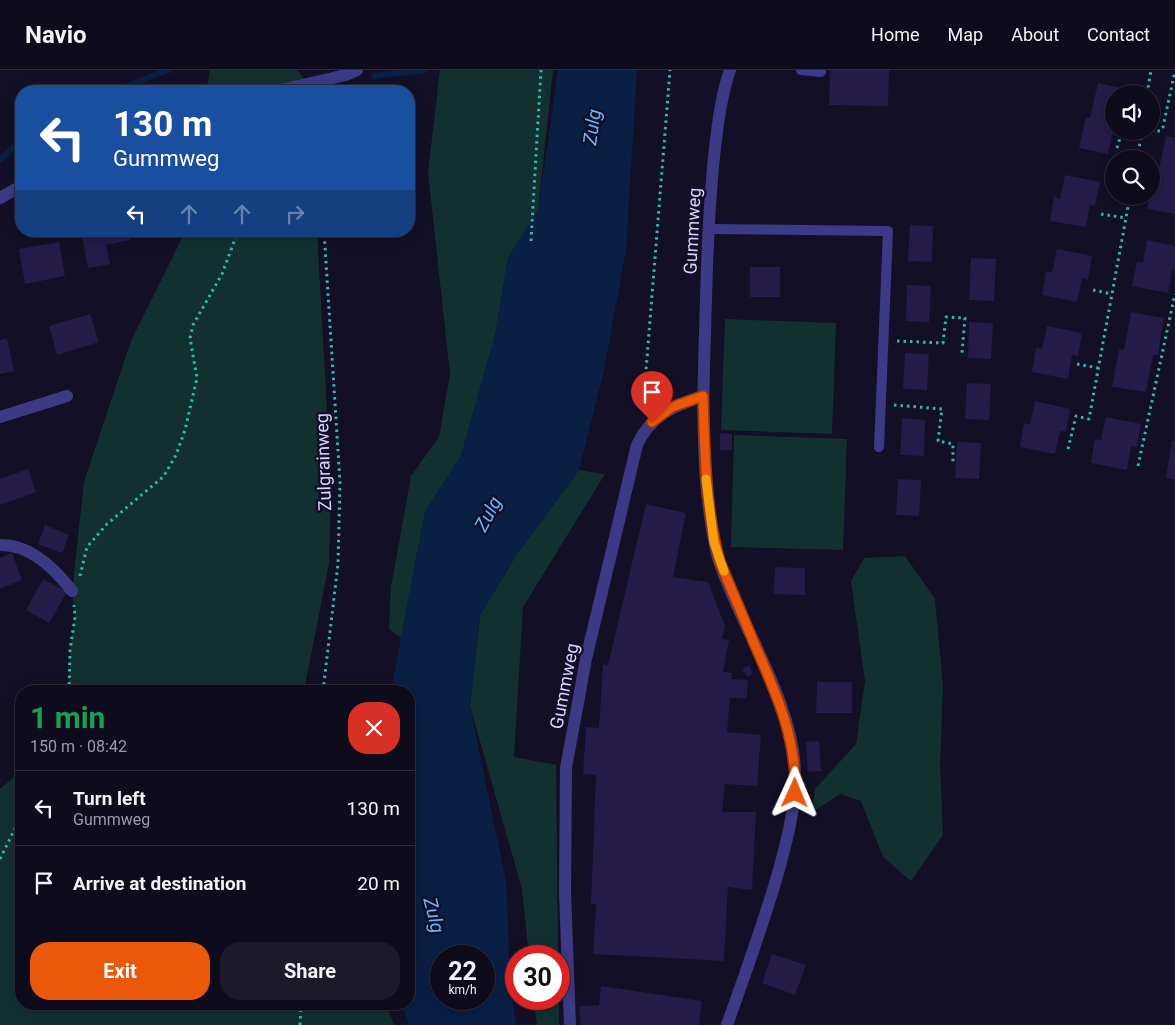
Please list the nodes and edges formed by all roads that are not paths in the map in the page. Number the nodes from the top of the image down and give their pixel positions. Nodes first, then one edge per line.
1 (357, 70) edge
2 (730, 70) edge
3 (801, 70) edge
4 (821, 72) dead end
5 (303, 85) edge
6 (15, 189) edge
7 (0, 198) edge
8 (708, 230) junction
9 (67, 396) dead end
10 (703, 396) junction
11 (0, 417) edge
12 (879, 447) dead end
13 (0, 545) edge
14 (72, 591) road end
15 (570, 1025) edge
16 (727, 1025) edge

1 - 5 street
2 - 8 street, Gummweg
3 - 4 lane
6 - 7 street
8 - 10 street, Gummweg
8 - 12 lane
9 - 11 street
10 - 15 street, Gummweg
10 - 16 street, Gummweg
13 - 14 street

